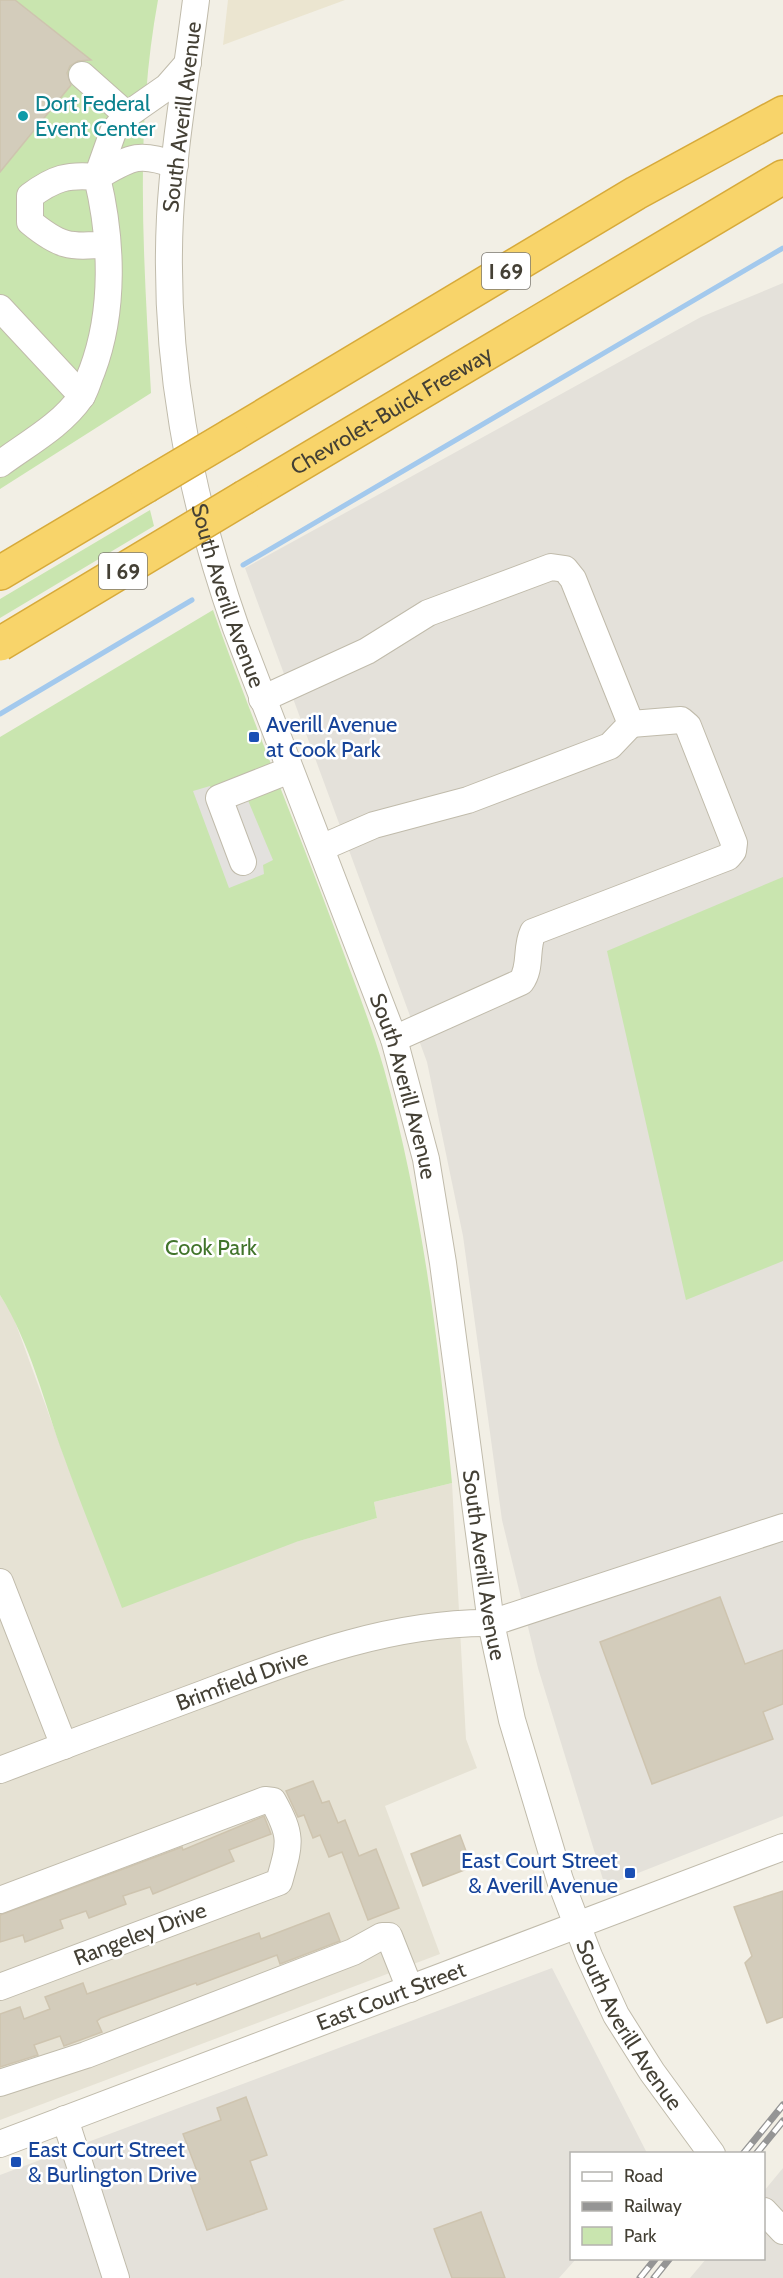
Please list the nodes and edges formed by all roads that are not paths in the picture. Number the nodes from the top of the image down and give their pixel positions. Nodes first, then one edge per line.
1 (196, 0) edge
2 (188, 63) junction
3 (82, 75) dead end
4 (783, 113) edge
5 (127, 115) junction
6 (175, 165) junction
7 (97, 177) junction
8 (783, 177) edge
9 (783, 185) edge
10 (734, 207) junction
11 (107, 244) junction
12 (0, 308) edge
13 (82, 396) junction
14 (0, 464) edge
15 (73, 529) junction
16 (0, 566) edge
17 (0, 573) edge
18 (0, 644) edge
19 (262, 699) junction
20 (631, 724) junction
21 (290, 770) junction
22 (321, 848) junction
23 (243, 862) dead end
24 (394, 1039) junction
25 (783, 1527) edge
26 (0, 1582) edge
27 (490, 1623) junction
28 (63, 1746) junction
29 (0, 1770) edge
30 (783, 1847) edge
31 (0, 1900) edge
32 (576, 1926) junction
33 (0, 1987) edge
34 (410, 1989) junction
35 (0, 2083) edge
36 (65, 2119) junction
37 (0, 2144) edge
38 (711, 2152) edge
39 (765, 2212) edge
40 (783, 2231) edge
41 (116, 2278) edge

1 - 2 street, South Averill Avenue
2 - 5 street
2 - 6 street, South Averill Avenue
3 - 5 street
4 - 15 highway, I 69, bridge
5 - 7 street
6 - 7 street
6 - 19 street, South Averill Avenue
7 - 11 street
7 - 11 street
8 - 10 highway, Chevrolet-Buick Freeway / I 69
9 - 10 highway
10 - 18 highway, Chevrolet-Buick Freeway / I 69, bridge
11 - 13 street
12 - 13 street
13 - 14 street
15 - 16 highway
15 - 17 highway, I 69
19 - 20 street
19 - 21 street, South Averill Avenue
20 - 22 street
20 - 24 street
21 - 22 street, South Averill Avenue
21 - 23 street
22 - 24 street, South Averill Avenue
24 - 27 street, South Averill Avenue
25 - 27 street, Brimfield Drive
26 - 28 street
27 - 28 street, Brimfield Drive
27 - 32 street, South Averill Avenue
28 - 29 street, Brimfield Drive
30 - 32 street, East Court Street
31 - 33 street, Rangeley Drive
32 - 34 street, East Court Street
32 - 38 street, South Averill Avenue
34 - 35 street
34 - 36 street, East Court Street
36 - 37 street, East Court Street
36 - 41 street
39 - 40 street

